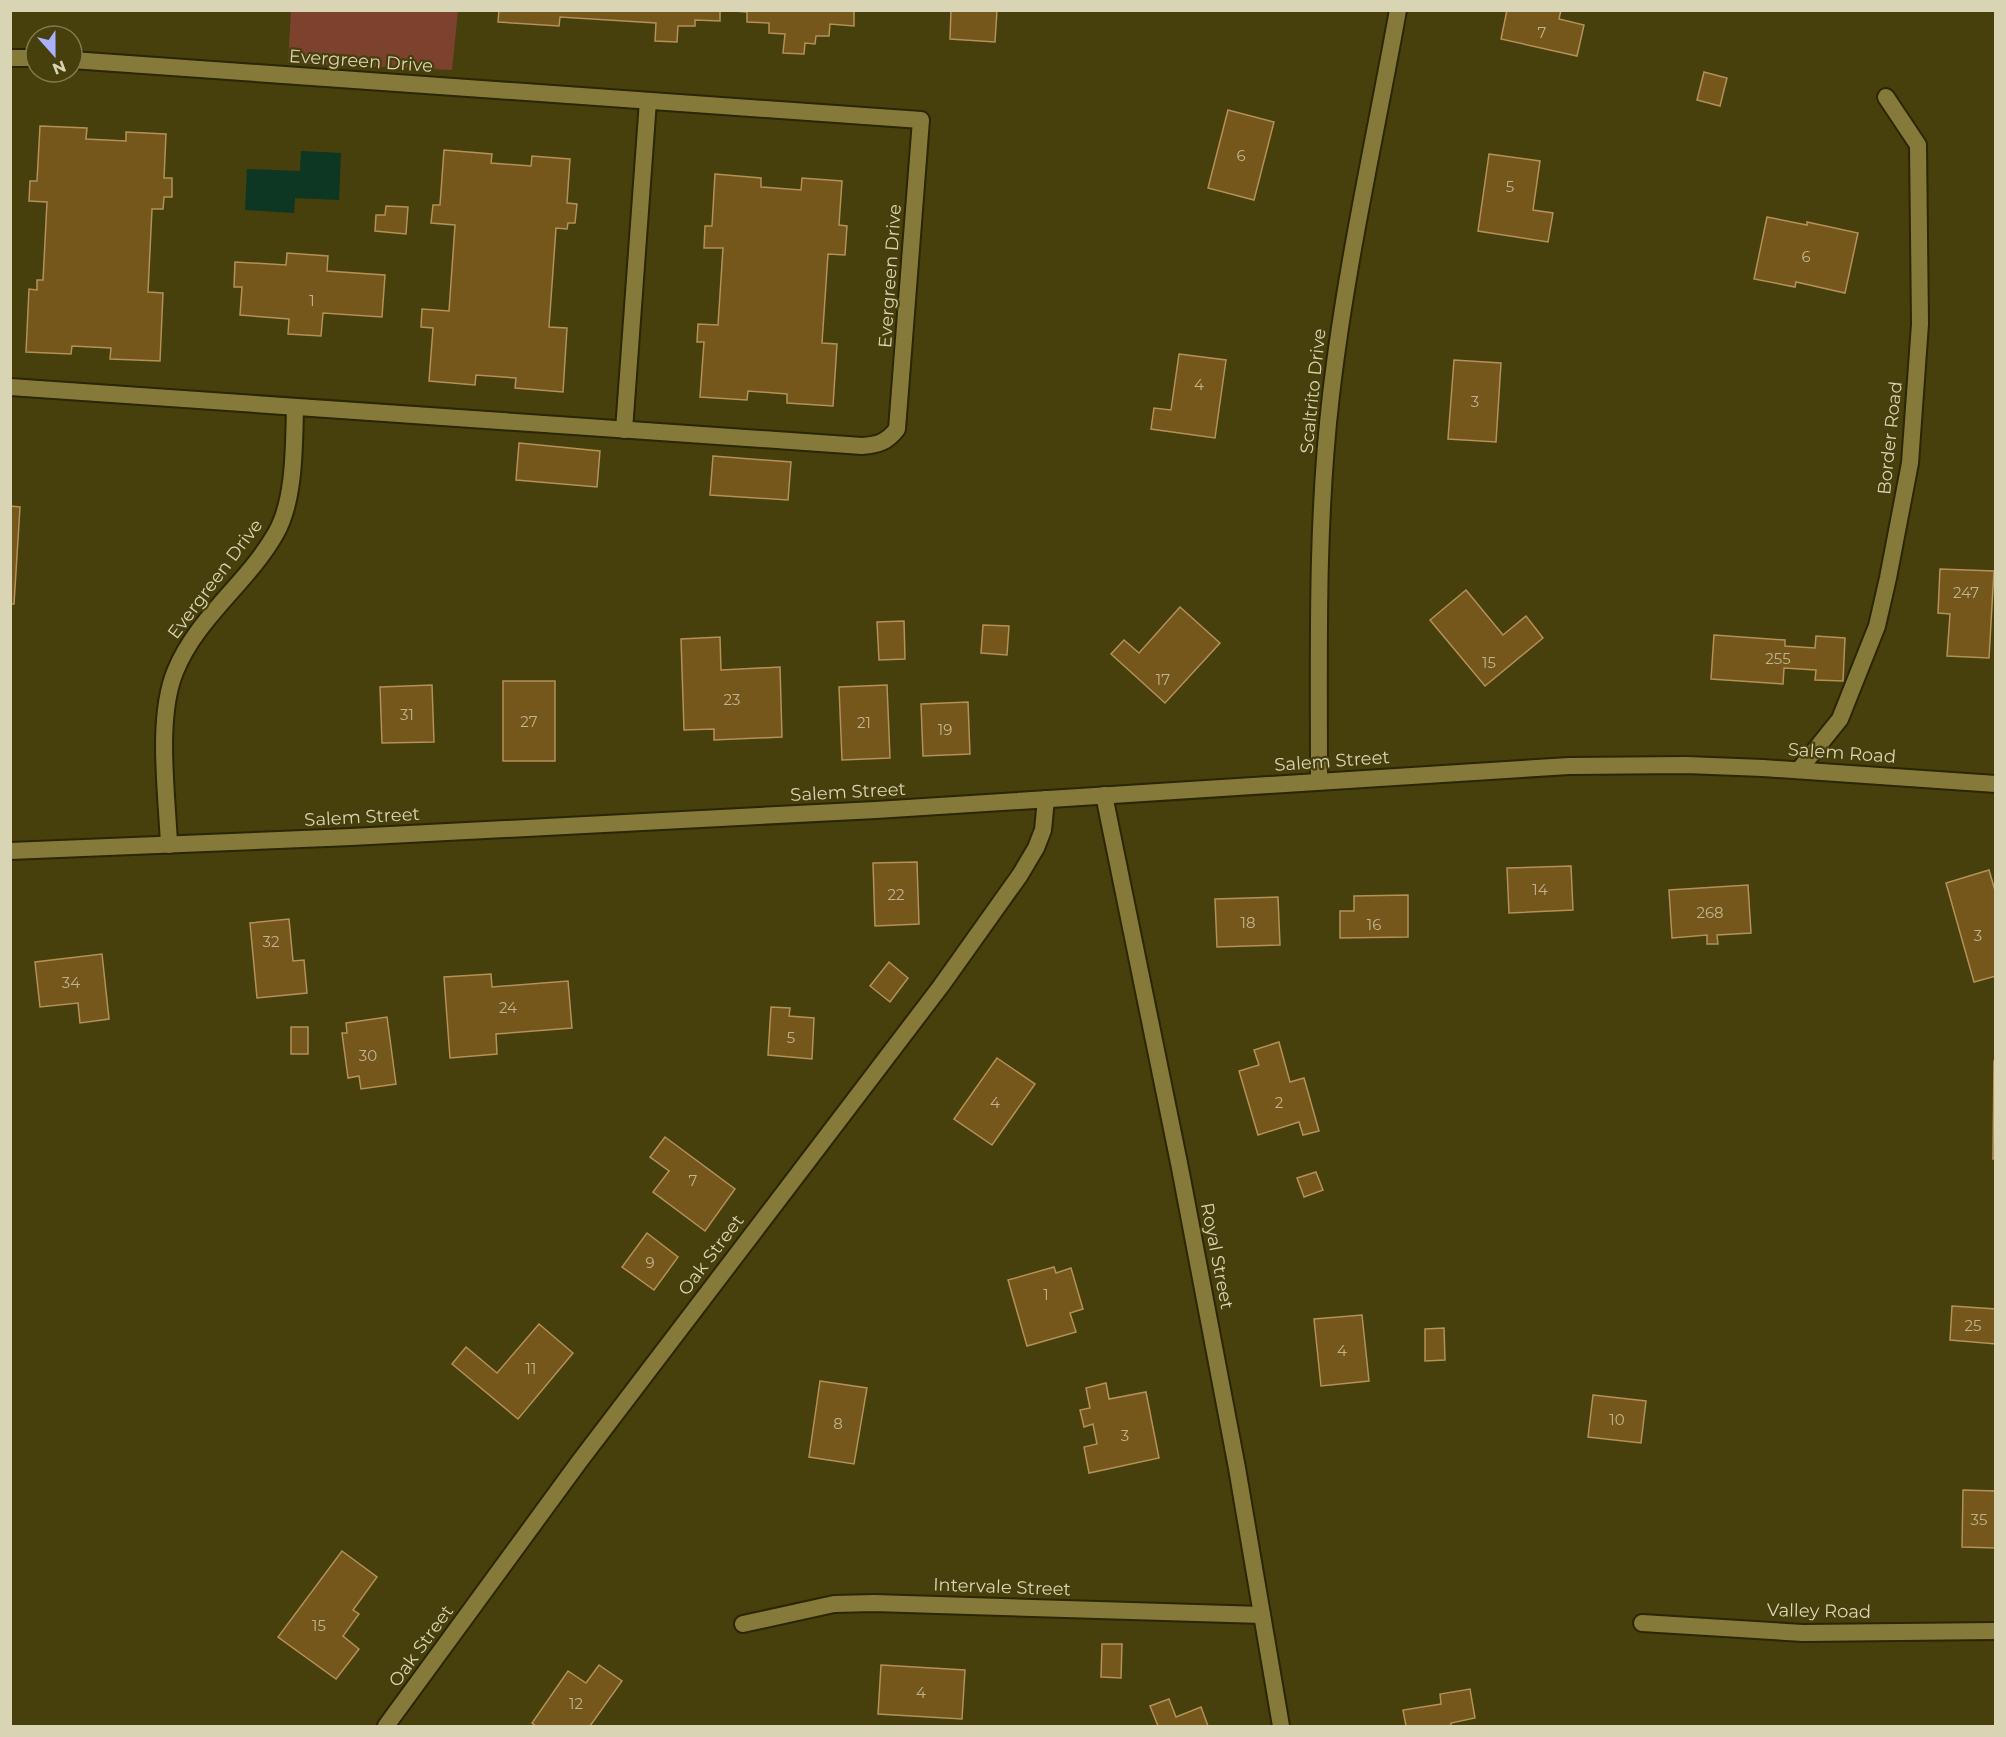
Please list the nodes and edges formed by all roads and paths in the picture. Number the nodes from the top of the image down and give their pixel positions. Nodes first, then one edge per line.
1 (1398, 10) edge
2 (84, 61) edge
3 (1886, 97) dead end
4 (648, 101) junction
5 (10, 387) edge
6 (296, 407) junction
7 (624, 430) junction
8 (1686, 765) joint
9 (1799, 770) junction
10 (1319, 782) junction
11 (1995, 784) edge
12 (1104, 795) junction
13 (1046, 799) junction
14 (169, 845) junction
15 (10, 851) edge
16 (1262, 1615) junction
17 (1642, 1623) dead end
18 (743, 1624) dead end
19 (1995, 1631) edge
20 (386, 1726) edge
21 (1281, 1726) edge

1 - 10 street, Scaltrito Drive
2 - 4 street, Evergreen Drive
3 - 9 street, Border Road
4 - 7 street
4 - 7 street, Evergreen Drive
5 - 6 street, Evergreen Drive
6 - 7 street, Evergreen Drive
6 - 14 street, Evergreen Drive
8 - 9 street, Salem Road
8 - 10 street, Salem Street
9 - 11 street, Salem Road
10 - 12 street, Salem Street
12 - 13 street, Salem Street
12 - 16 street, Royal Street
13 - 14 street, Salem Street
13 - 20 street, Oak Street
14 - 15 street, Salem Street
16 - 18 street, Intervale Street
16 - 21 street, Royal Street
17 - 19 street, Valley Road

